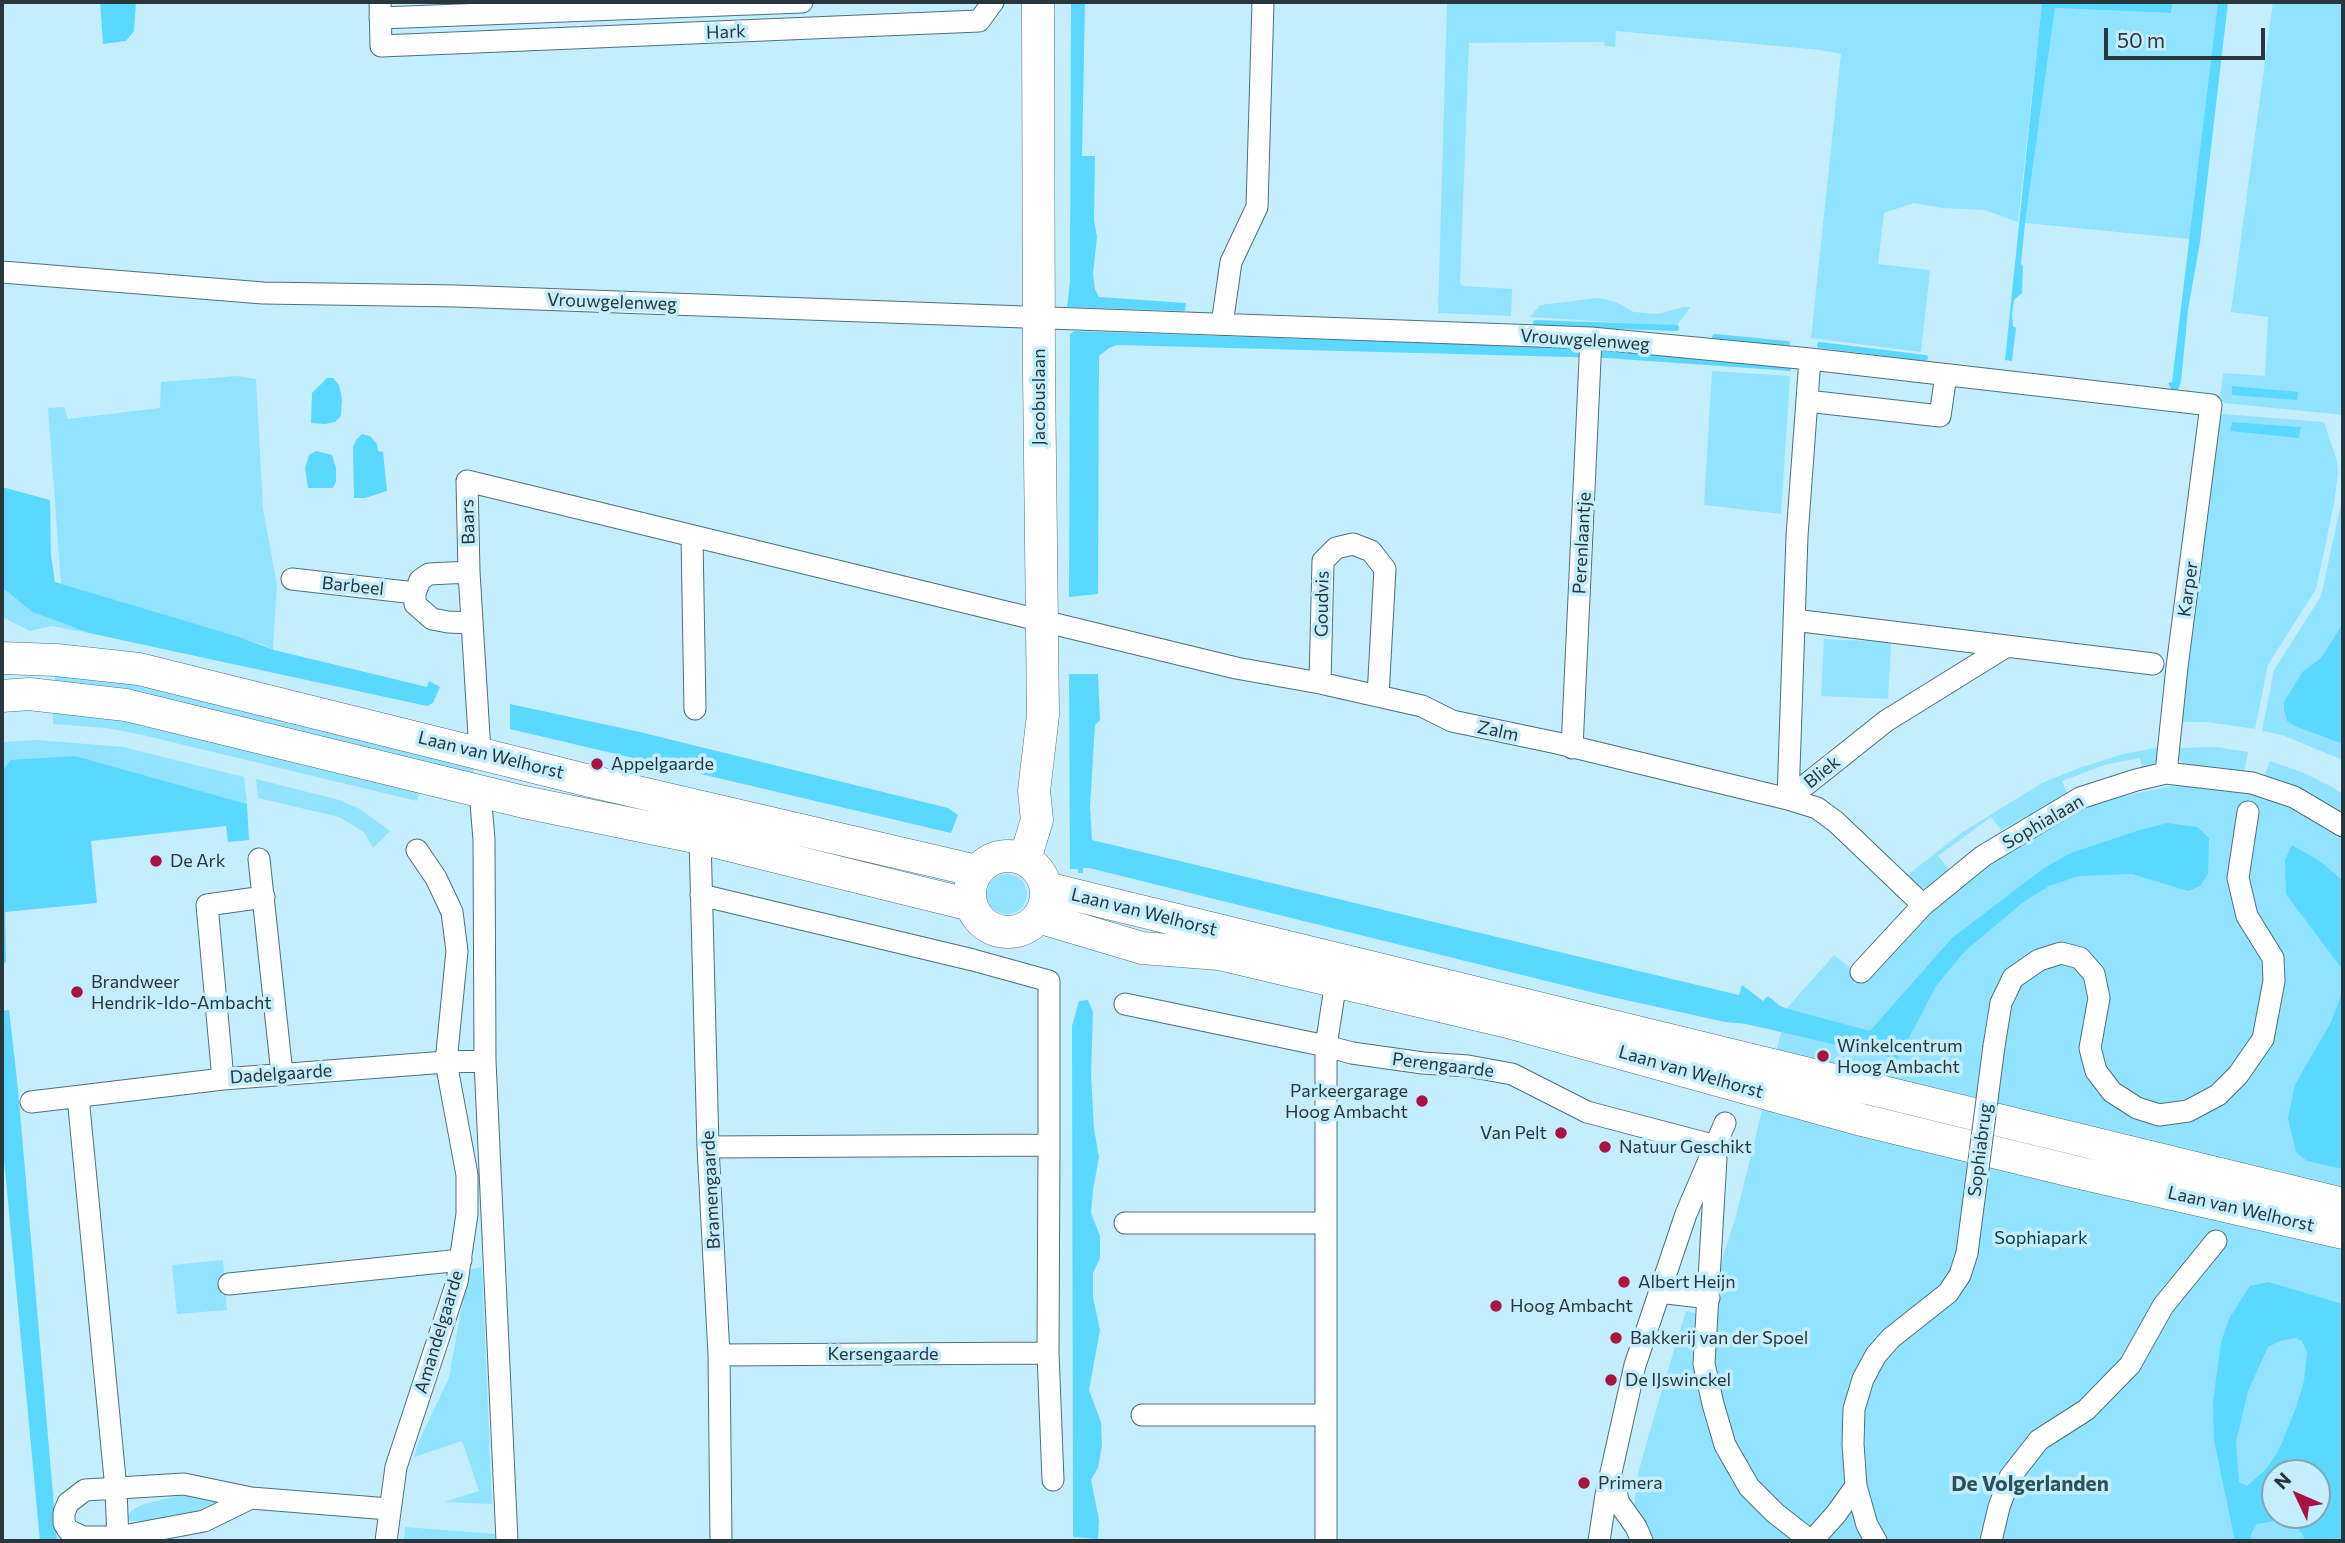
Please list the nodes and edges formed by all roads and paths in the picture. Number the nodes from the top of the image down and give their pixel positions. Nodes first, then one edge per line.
1 (803, 2) edge
2 (993, 2) edge
3 (1038, 2) edge
4 (1263, 2) edge
5 (611, 5) edge
6 (380, 10) edge
7 (446, 15) junction
8 (804, 28) junction
9 (611, 36) junction
10 (449, 44) junction
11 (2, 272) edge
12 (1040, 318) junction
13 (1222, 324) junction
14 (1591, 348) junction
15 (1810, 359) junction
16 (1946, 375) junction
17 (1807, 401) junction
18 (2211, 405) joint
19 (692, 537) junction
20 (469, 572) junction
21 (292, 579) dead end
22 (415, 593) junction
23 (1041, 620) junction
24 (1794, 620) junction
25 (472, 623) junction
26 (2007, 646) junction
27 (2, 658) edge
28 (2153, 664) dead end
29 (2, 667) edge
30 (1320, 683) junction
31 (2, 693) edge
32 (1378, 696) junction
33 (695, 709) dead end
34 (1572, 748) junction
35 (480, 752) junction
36 (2166, 773) junction
37 (480, 791) junction
38 (1788, 799) junction
39 (2248, 812) dead end
40 (2343, 826) edge
41 (700, 838) junction
42 (417, 850) dead end
43 (1015, 857) junction
44 (259, 859) dead end
45 (977, 871) junction
46 (701, 895) junction
47 (264, 897) junction
48 (1042, 903) junction
49 (971, 905) junction
50 (1923, 905) junction
51 (452, 912) junction
52 (485, 912) junction
53 (1861, 972) dead end
54 (1336, 981) junction
55 (1125, 1004) dead end
56 (1326, 1046) junction
57 (485, 1061) junction
58 (446, 1062) junction
59 (282, 1074) junction
60 (223, 1079) junction
61 (78, 1097) junction
62 (31, 1102) dead end
63 (1725, 1123) dead end
64 (1049, 1145) junction
65 (1716, 1146) junction
66 (708, 1147) junction
67 (2343, 1204) edge
68 (1125, 1223) dead end
69 (1326, 1223) junction
70 (2343, 1233) edge
71 (2216, 1241) dead end
72 (461, 1261) junction
73 (229, 1284) dead end
74 (1659, 1292) junction
75 (1709, 1298) junction
76 (1048, 1353) junction
77 (719, 1355) junction
78 (1142, 1415) dead end
79 (1325, 1415) junction
80 (1611, 1473) junction
81 (1053, 1480) dead end
82 (1856, 1486) junction
83 (116, 1489) junction
84 (251, 1498) junction
85 (389, 1509) junction
86 (118, 1539) edge
87 (386, 1541) edge
88 (507, 1541) edge
89 (721, 1541) edge
90 (1325, 1541) edge
91 (1599, 1541) edge
92 (1642, 1541) edge
93 (1812, 1541) edge
94 (1876, 1541) edge
95 (1991, 1541) edge

1 - 5 street, Hark
1 - 8 street
2 - 8 street, Hark
3 - 12 main road, Jacobuslaan
4 - 13 street
5 - 7 street, Hark
5 - 9 street
6 - 7 street, Hark
6 - 10 street, Hark
7 - 10 street
8 - 9 street, Hark
9 - 10 street, Hark
11 - 12 street, Vrouwgelenweg
12 - 13 street, Vrouwgelenweg
12 - 23 main road, Jacobuslaan
13 - 14 street, Vrouwgelenweg
14 - 15 street, Vrouwgelenweg
14 - 34 street, Perenlaantje
15 - 16 street, Vrouwgelenweg
15 - 17 street, Bliek
16 - 17 street
16 - 18 street, Vrouwgelenweg
17 - 24 street, Bliek
18 - 36 street, Karper
19 - 20 street, Baars
19 - 23 street, Baars
19 - 33 street
20 - 22 street
20 - 25 street, Baars
21 - 22 street, Barbeel
22 - 25 street
23 - 30 street, Zalm
23 - 43 main road, Jacobuslaan
24 - 26 street
24 - 38 street, Bliek
25 - 35 street, Baars
26 - 28 street
26 - 38 street, Bliek
27 - 35 main road, Laan van Welhorst
29 - 31 main road
30 - 32 street, Zalm
30 - 32 street, Goudvis
31 - 37 main road, Laan van Welhorst
32 - 34 street, Zalm
34 - 38 street, Zalm
35 - 45 main road, Laan van Welhorst
36 - 40 street, Sophialaan
36 - 50 street, Sophialaan
37 - 41 main road, Laan van Welhorst
37 - 52 street
38 - 50 street, Zalm
39 - 82 street, Sophiabrug, bridge
41 - 46 street, Bramengaarde
41 - 49 main road, Laan van Welhorst
42 - 51 street, Amandelgaarde
43 - 45 main road
43 - 48 main road
44 - 47 street
45 - 49 main road
46 - 64 street
46 - 66 street, Bramengaarde
47 - 59 street
47 - 60 street
48 - 49 main road
48 - 54 main road, Laan van Welhorst
48 - 67 main road, Laan van Welhorst
50 - 53 street, Sophialaan
51 - 52 street
51 - 58 street, Amandelgaarde
52 - 57 street
54 - 56 street
54 - 70 main road, Laan van Welhorst
55 - 56 street, Perengaarde
56 - 65 street, Perengaarde
56 - 69 street
57 - 58 street, Dadelgaarde
57 - 88 street
58 - 59 street, Dadelgaarde
58 - 72 street, Amandelgaarde
59 - 60 street, Dadelgaarde
60 - 61 street, Dadelgaarde
61 - 62 street, Dadelgaarde
61 - 83 street
63 - 65 street
64 - 66 street
64 - 76 street
65 - 74 street
65 - 75 street
66 - 77 street, Bramengaarde
68 - 69 street
69 - 79 street
71 - 95 street
72 - 73 street
72 - 85 street, Amandelgaarde
74 - 75 street
74 - 80 street
75 - 93 street
76 - 77 street, Kersengaarde
76 - 81 street
77 - 89 street, Bramengaarde
78 - 79 street
79 - 90 street
80 - 91 street
80 - 92 street
82 - 93 street
82 - 94 street, Sophiabrug
83 - 84 street
83 - 86 street
83 - 86 street
84 - 85 street
84 - 86 street
85 - 87 street, Amandelgaarde

